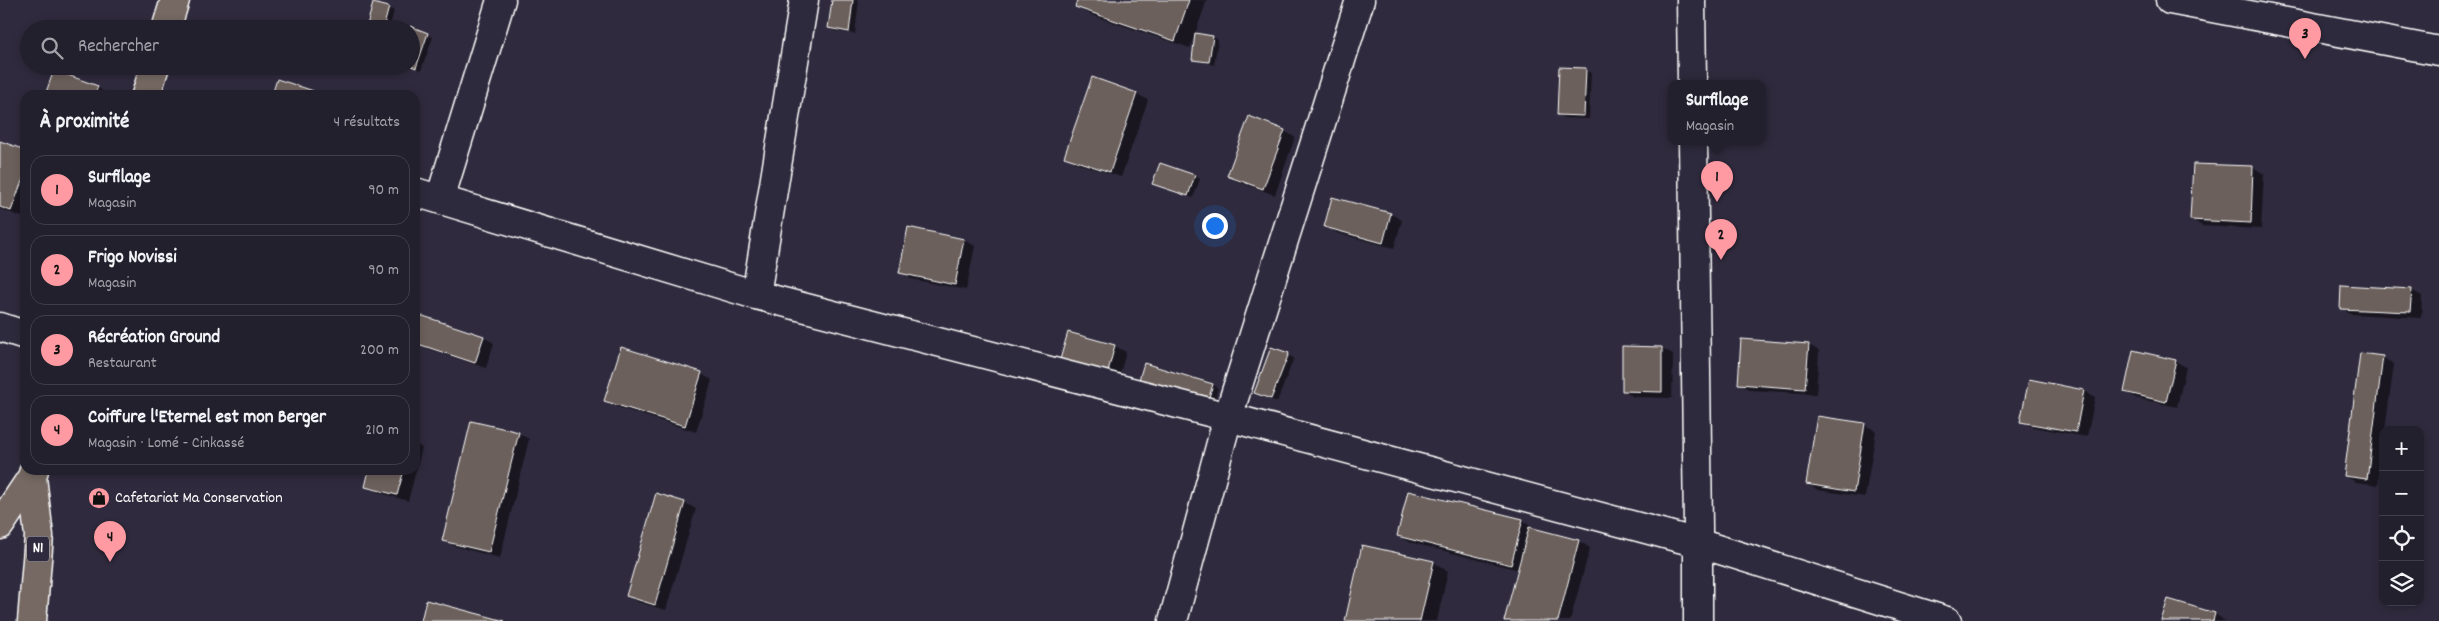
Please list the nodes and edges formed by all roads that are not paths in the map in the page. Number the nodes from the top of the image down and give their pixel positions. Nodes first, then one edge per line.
1 (175, 0) edge
2 (501, 0) edge
3 (804, 0) edge
4 (1360, 0) edge
5 (1690, 0) edge
6 (2170, 0) edge
7 (169, 20) edge
8 (2439, 51) edge
9 (152, 75) edge
10 (1692, 80) edge
11 (147, 90) edge
12 (1693, 145) edge
13 (427, 195) edge
14 (756, 295) junction
15 (0, 327) edge
16 (20, 333) edge
17 (1228, 417) junction
18 (32, 475) edge
19 (33, 475) edge
20 (0, 525) edge
21 (1698, 542) junction
22 (32, 621) edge
23 (1173, 621) edge
24 (1698, 621) edge
25 (1947, 621) edge

1 - 7 highway
2 - 13 street
3 - 14 street
4 - 17 street
5 - 10 street
6 - 8 street
9 - 11 highway
12 - 21 street
13 - 14 street
14 - 17 street
15 - 16 street
17 - 21 street
17 - 23 street
18 - 20 highway, N1
19 - 22 highway, N1
21 - 24 street
21 - 25 street

